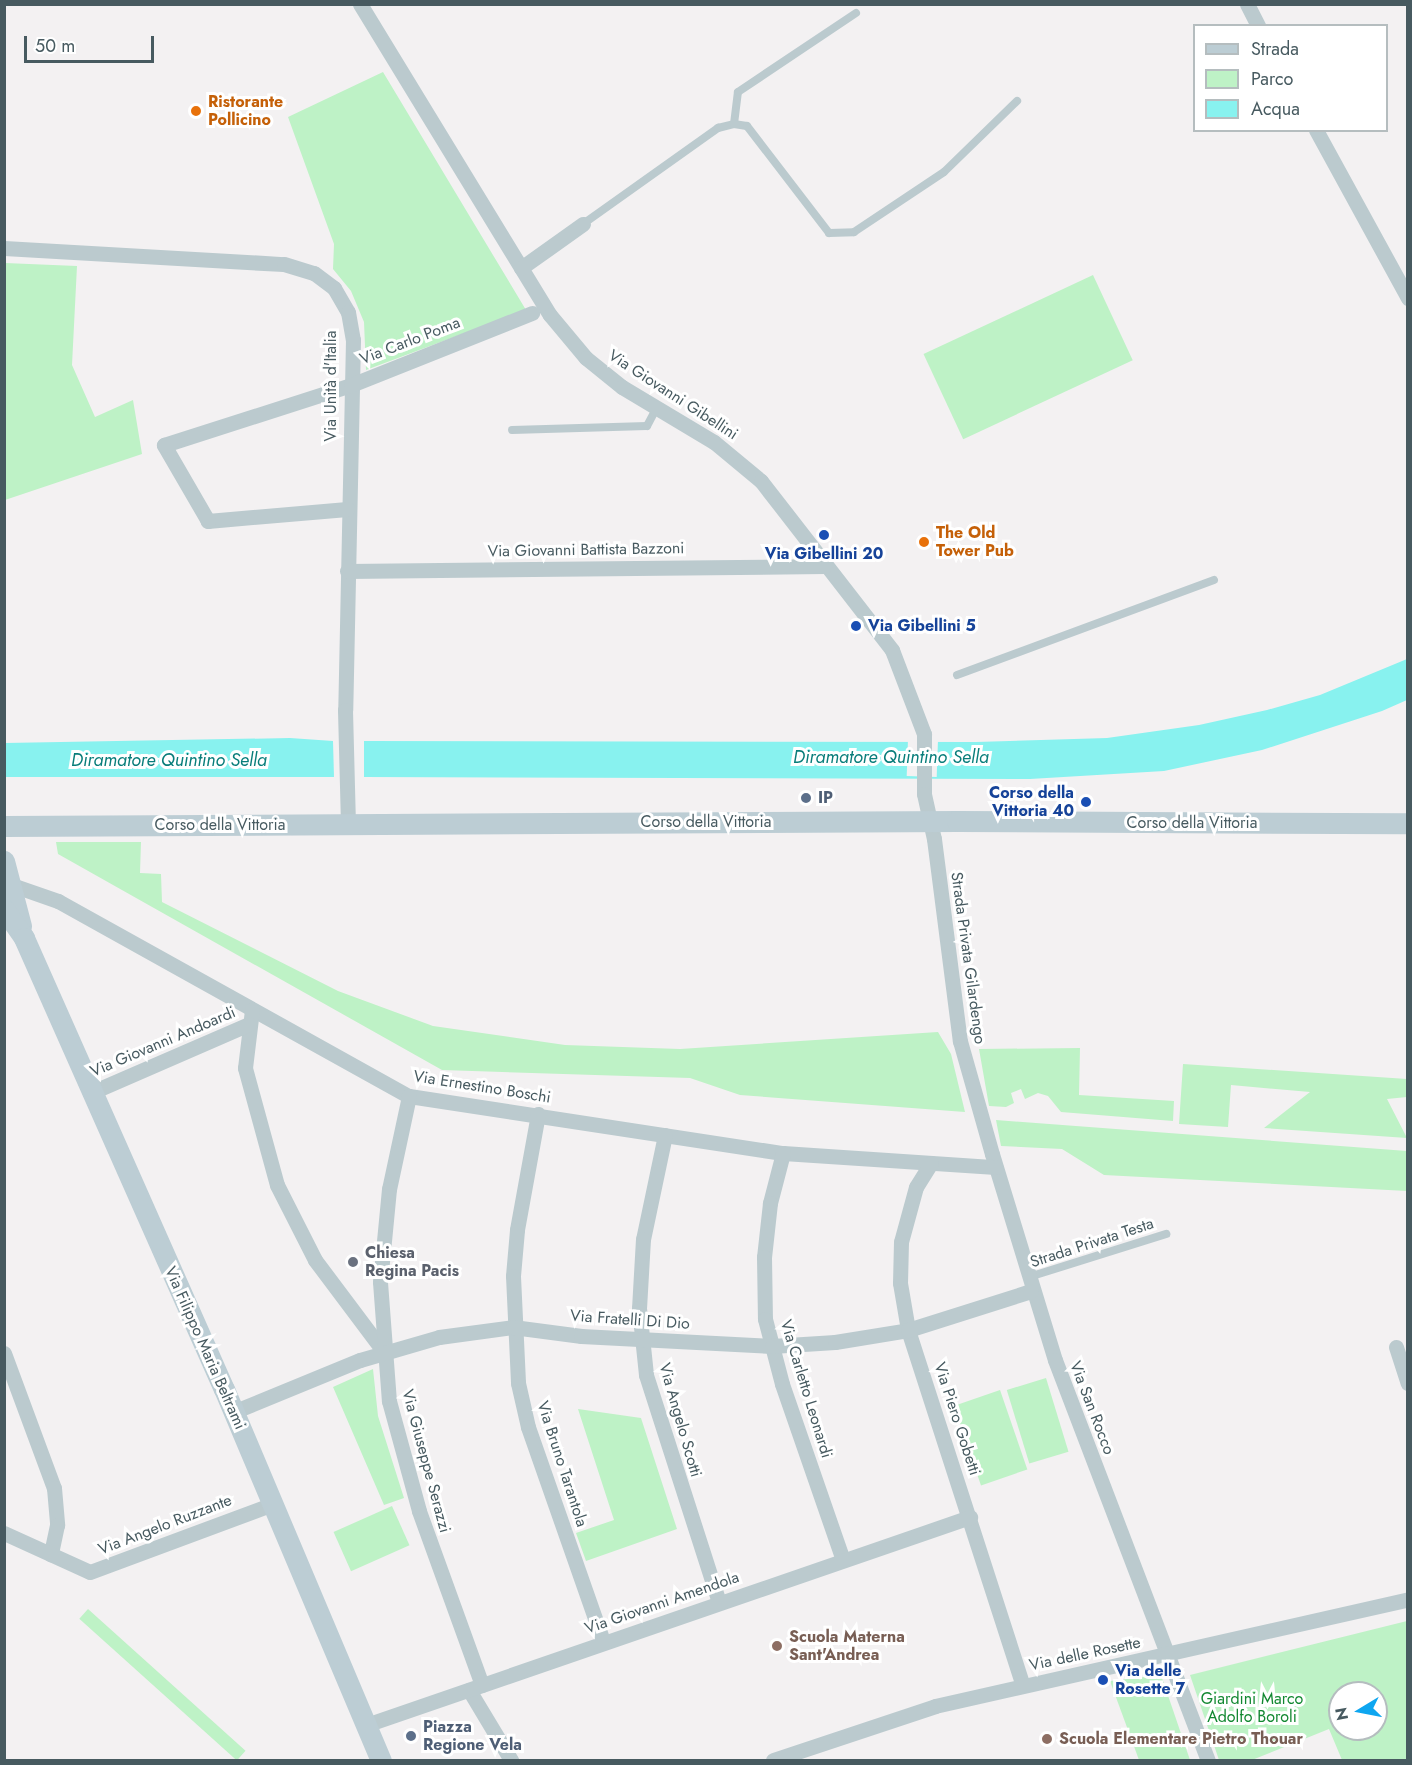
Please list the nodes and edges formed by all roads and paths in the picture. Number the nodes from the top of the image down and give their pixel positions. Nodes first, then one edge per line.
1 (360, 4) edge
2 (1247, 4) edge
3 (856, 13) dead end
4 (1257, 24) edge
5 (1017, 101) dead end
6 (734, 124) junction
7 (1317, 132) edge
8 (583, 224) joint
9 (4, 248) edge
10 (521, 268) junction
11 (1407, 298) edge
12 (532, 313) dead end
13 (351, 385) junction
14 (657, 407) junction
15 (512, 430) dead end
16 (347, 509) junction
17 (825, 566) junction
18 (347, 571) junction
19 (1214, 580) dead end
20 (957, 675) dead end
21 (930, 822) junction
22 (348, 824) junction
23 (1407, 824) edge
24 (4, 826) edge
25 (4, 861) edge
26 (12, 885) junction
27 (4, 909) edge
28 (24, 938) junction
29 (251, 1017) junction
30 (90, 1093) junction
31 (409, 1096) junction
32 (538, 1114) junction
33 (664, 1135) junction
34 (783, 1154) junction
35 (931, 1163) junction
36 (996, 1167) junction
37 (1166, 1234) dead end
38 (1030, 1284) junction
39 (513, 1328) junction
40 (908, 1330) junction
41 (643, 1339) junction
42 (772, 1346) junction
43 (1396, 1347) dead end
44 (384, 1352) junction
45 (4, 1353) edge
46 (1407, 1383) edge
47 (233, 1412) junction
48 (273, 1504) junction
49 (970, 1517) junction
50 (4, 1533) edge
51 (51, 1554) junction
52 (843, 1560) junction
53 (1407, 1599) edge
54 (719, 1603) junction
55 (603, 1641) junction
56 (1170, 1655) junction
57 (1023, 1685) junction
58 (476, 1687) junction
59 (366, 1725) junction
60 (805, 1755) edge
61 (381, 1761) edge
62 (511, 1761) edge
63 (773, 1761) edge
64 (1208, 1761) edge

1 - 10 street, Via Giovanni Gibellini
2 - 4 street
3 - 6 lane
5 - 6 lane
6 - 8 lane
7 - 11 street
8 - 10 street
9 - 13 street, Via Unità d'Italia
10 - 14 street, Via Giovanni Gibellini
12 - 13 street, Via Carlo Poma
13 - 16 street, Via Unità d'Italia
13 - 16 street, Via Carlo Poma
14 - 15 lane
14 - 17 street, Via Giovanni Gibellini
16 - 18 street, Via Unità d'Italia
17 - 18 street, Via Giovanni Battista Bazzoni
17 - 21 street, Via Giovanni Gibellini
18 - 22 street, Via Unità d'Italia
19 - 20 lane
21 - 22 main road, Corso della Vittoria
21 - 23 main road, Corso della Vittoria
21 - 36 street, Strada Privata Gilardengo
22 - 24 main road, Corso della Vittoria
25 - 26 main road, Via Filippo Maria Beltrami
26 - 28 main road, Via Filippo Maria Beltrami
26 - 29 street, Via Ernestino Boschi
27 - 28 main road, Via Filippo Maria Beltrami
28 - 30 main road, Via Filippo Maria Beltrami
29 - 30 street, Via Giovanni Andoardi
29 - 31 street, Via Ernestino Boschi
29 - 44 street
30 - 47 main road, Via Filippo Maria Beltrami
31 - 32 street, Via Ernestino Boschi
31 - 44 street, Via Giuseppe Serazzi
32 - 33 street, Via Ernestino Boschi
32 - 39 street, Via Bruno Tarantola
33 - 34 street, Via Ernestino Boschi
33 - 41 street, Via Angelo Scotti
34 - 35 street, Via Ernestino Boschi
34 - 42 street, Via Carletto Leonardi
35 - 36 street, Via Ernestino Boschi
35 - 40 street, Via Piero Gobetti
36 - 38 street, Via San Rocco
37 - 38 lane, Strada Privata Testa
38 - 40 street, Via Fratelli Di Dio
38 - 56 street, Via San Rocco
39 - 41 street, Via Fratelli Di Dio
39 - 44 street, Via Fratelli Di Dio
39 - 55 street, Via Bruno Tarantola
40 - 42 street, Via Fratelli Di Dio
40 - 49 street, Via Piero Gobetti
41 - 42 street, Via Fratelli Di Dio
41 - 54 street, Via Angelo Scotti
42 - 52 street, Via Carletto Leonardi
43 - 46 street
44 - 47 street, Via Fratelli Di Dio
44 - 58 street, Via Giuseppe Serazzi
45 - 51 street
47 - 48 main road, Via Filippo Maria Beltrami
48 - 51 street, Via Angelo Ruzzante
48 - 59 main road, Via Filippo Maria Beltrami
49 - 52 street, Via Giovanni Amendola
49 - 57 street, Via Piero Gobetti
50 - 51 street, Via Angelo Ruzzante
52 - 54 street, Via Giovanni Amendola
53 - 56 street, Via delle Rosette
54 - 55 street, Via Giovanni Amendola
55 - 58 street, Via Giovanni Amendola
56 - 57 street, Via delle Rosette
56 - 64 street, Via San Rocco
57 - 60 street, Via delle Rosette
58 - 59 street, Via Giovanni Amendola
58 - 62 street, Via Giuseppe Serazzi
59 - 61 main road, Via Filippo Maria Beltrami
60 - 63 street, Via delle Rosette

